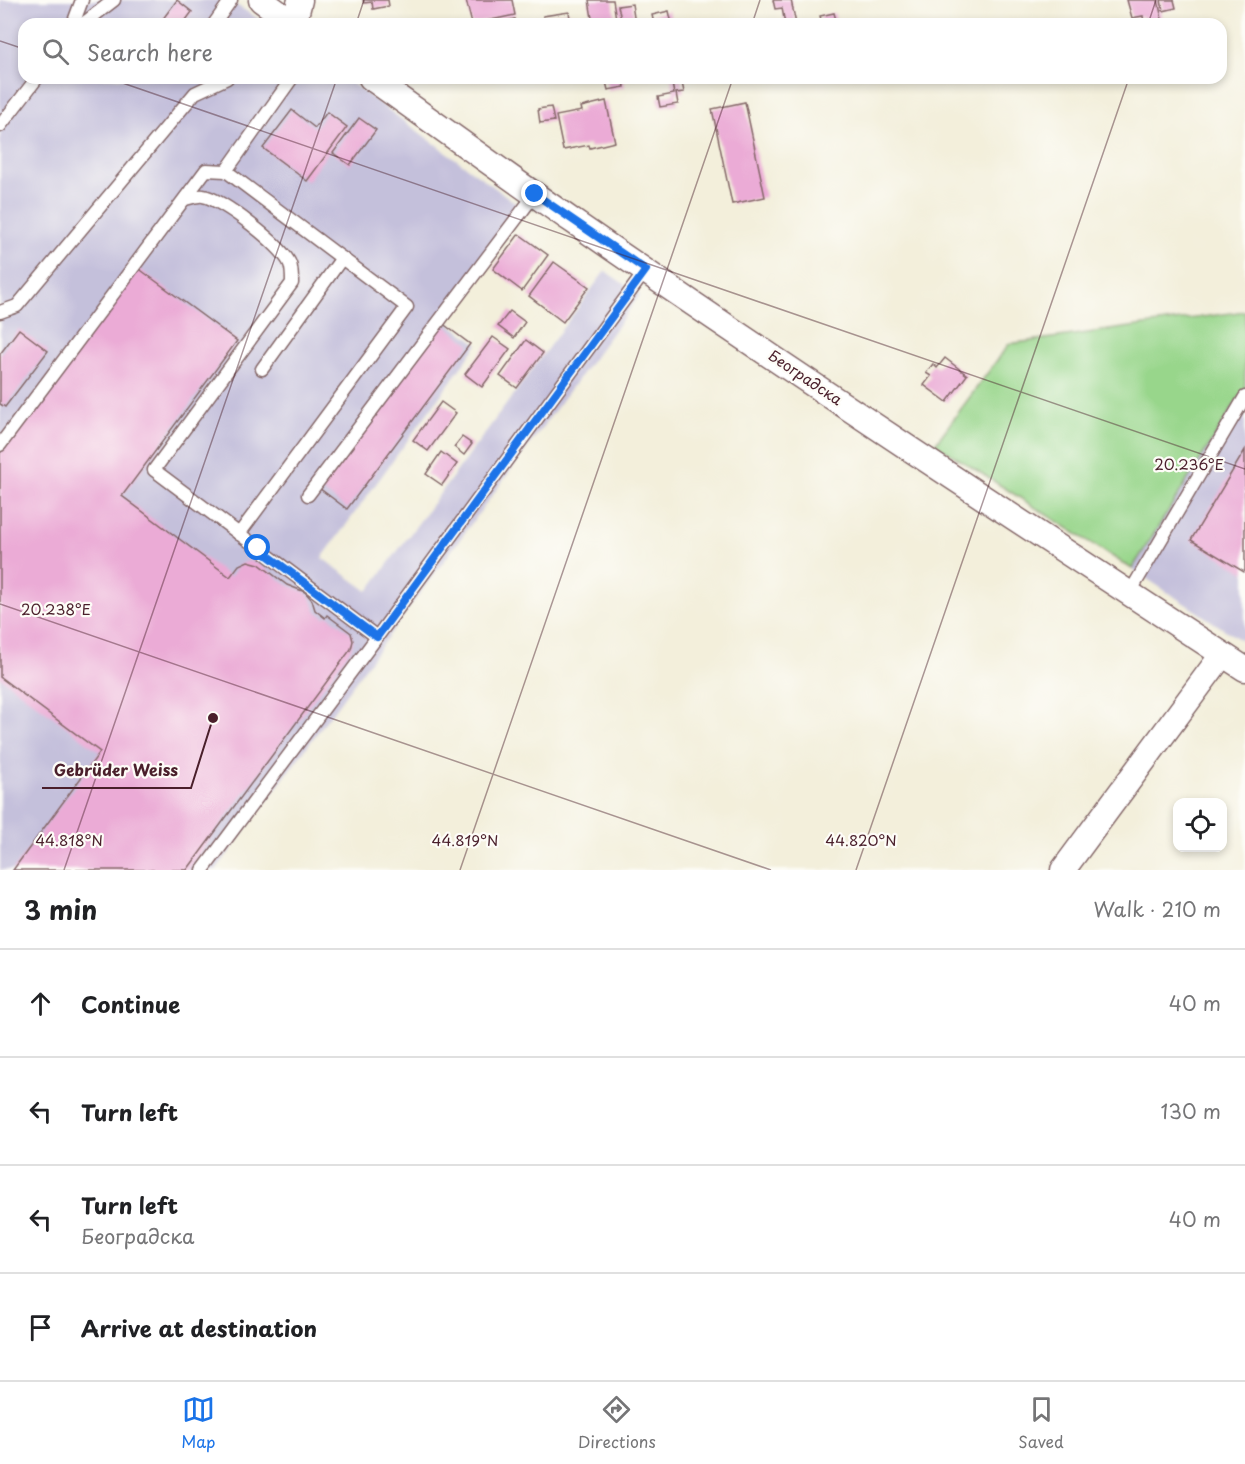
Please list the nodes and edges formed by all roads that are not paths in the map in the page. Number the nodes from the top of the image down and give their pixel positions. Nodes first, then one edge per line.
1 (82, 0) edge
2 (114, 0) edge
3 (231, 0) edge
4 (261, 0) edge
5 (289, 17) edge
6 (75, 18) edge
7 (91, 18) edge
8 (218, 18) edge
9 (32, 84) edge
10 (196, 84) edge
11 (214, 84) edge
12 (288, 84) edge
13 (379, 84) edge
14 (195, 93) junction
15 (0, 126) edge
16 (226, 171) junction
17 (535, 194) junction
18 (185, 199) junction
19 (342, 258) junction
20 (646, 270) junction
21 (0, 312) edge
22 (262, 369) dead end
23 (1245, 398) edge
24 (0, 445) edge
25 (308, 495) dead end
26 (239, 534) junction
27 (1130, 594) junction
28 (377, 637) junction
29 (1222, 655) junction
30 (1245, 669) edge
31 (203, 870) edge
32 (1063, 870) edge

1 - 6 lane
2 - 7 lane
3 - 8 lane
4 - 5 street
9 - 15 lane
10 - 14 lane
11 - 14 lane
12 - 16 lane
13 - 17 street, Београдска
14 - 21 lane
16 - 18 lane
16 - 19 lane
17 - 20 street, Београдска
17 - 25 lane
18 - 24 lane
18 - 26 lane
19 - 22 lane
19 - 26 lane
20 - 27 street, Београдска
20 - 28 lane
23 - 27 lane
26 - 28 lane
27 - 29 street, Београдска
28 - 31 lane
29 - 30 street, Београдска
29 - 32 street

